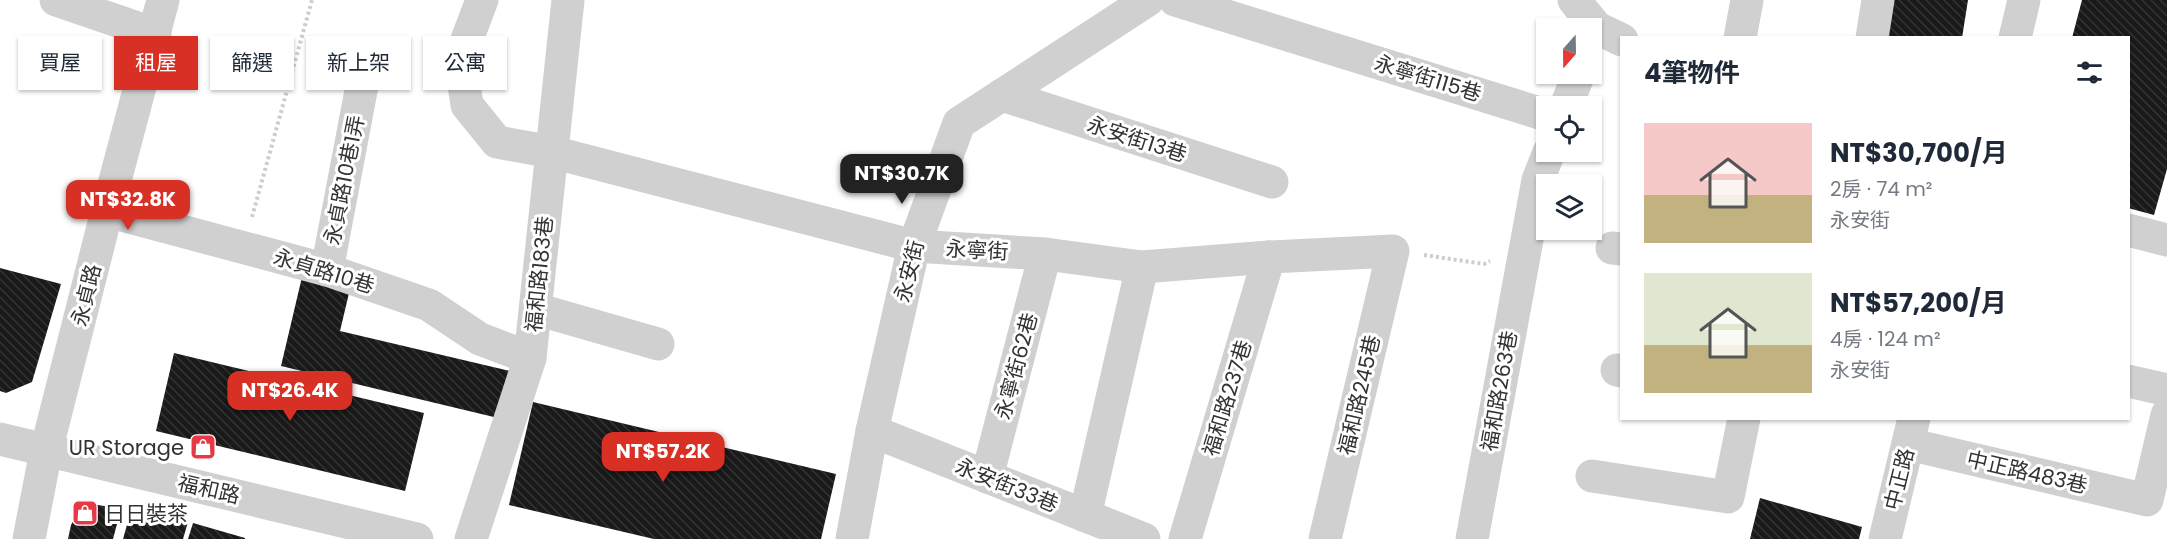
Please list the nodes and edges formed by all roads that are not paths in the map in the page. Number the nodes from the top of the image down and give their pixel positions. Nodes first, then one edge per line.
1 (56, 0) edge
2 (163, 0) edge
3 (482, 0) edge
4 (568, 0) edge
5 (1148, 0) edge
6 (1175, 0) edge
7 (1574, 0) edge
8 (1747, 0) edge
9 (1878, 0) edge
10 (2024, 0) edge
11 (1605, 27) edge
12 (155, 34) junction
13 (1740, 36) edge
14 (1872, 36) edge
15 (2016, 36) edge
16 (361, 90) edge
17 (1002, 95) junction
18 (1536, 112) edge
19 (552, 152) junction
20 (1545, 162) edge
21 (1272, 182) dead end
22 (107, 210) junction
23 (2130, 231) edge
24 (2167, 240) edge
25 (914, 246) junction
26 (1394, 251) joint
27 (1046, 254) junction
28 (1269, 257) junction
29 (1142, 267) junction
30 (327, 270) junction
31 (536, 309) junction
32 (658, 344) dead end
33 (530, 358) junction
34 (2130, 381) edge
35 (2167, 390) edge
36 (2167, 415) edge
37 (1744, 420) edge
38 (872, 431) junction
39 (1911, 431) edge
40 (0, 440) edge
41 (46, 451) junction
42 (1592, 476) dead end
43 (987, 477) junction
44 (1084, 516) junction
45 (29, 539) edge
46 (417, 539) edge
47 (471, 539) edge
48 (852, 539) edge
49 (1143, 539) edge
50 (1185, 539) edge
51 (1325, 539) edge
52 (1472, 539) edge
53 (1885, 539) edge

1 - 12 street
2 - 12 street, 永貞路
3 - 19 street, 永寧街
4 - 19 street, 福和路183巷
5 - 17 street, 永安街
6 - 18 street, 永寧街115巷
7 - 11 street
8 - 13 street
9 - 14 street
10 - 15 street
12 - 22 street, 永貞路
16 - 30 street, 永貞路10巷1弄
17 - 21 street, 永安街13巷
17 - 25 street, 永安街
19 - 25 street, 永寧街
19 - 31 street, 福和路183巷
20 - 52 street, 福和路263巷
22 - 30 street, 永貞路10巷
22 - 41 street, 永貞路
23 - 24 street
25 - 27 street, 永寧街
25 - 38 street, 永安街
26 - 28 street, 永寧街
26 - 51 street, 福和路245巷
27 - 29 street, 永寧街
27 - 43 street, 永寧街62巷
28 - 29 street, 永寧街
28 - 50 street, 福和路237巷
29 - 44 street
30 - 33 street, 永貞路10巷
31 - 32 street
31 - 33 street, 福和路183巷
33 - 47 street, 福和路183巷
34 - 35 street
36 - 39 street, 中正路483巷
37 - 42 street
38 - 43 street, 永安街33巷
38 - 48 street, 永安街
39 - 53 street, 中正路
40 - 41 street, 福和路
41 - 45 street, 永貞路
41 - 46 street, 福和路
43 - 44 street, 永安街33巷
44 - 49 street, 永安街33巷

